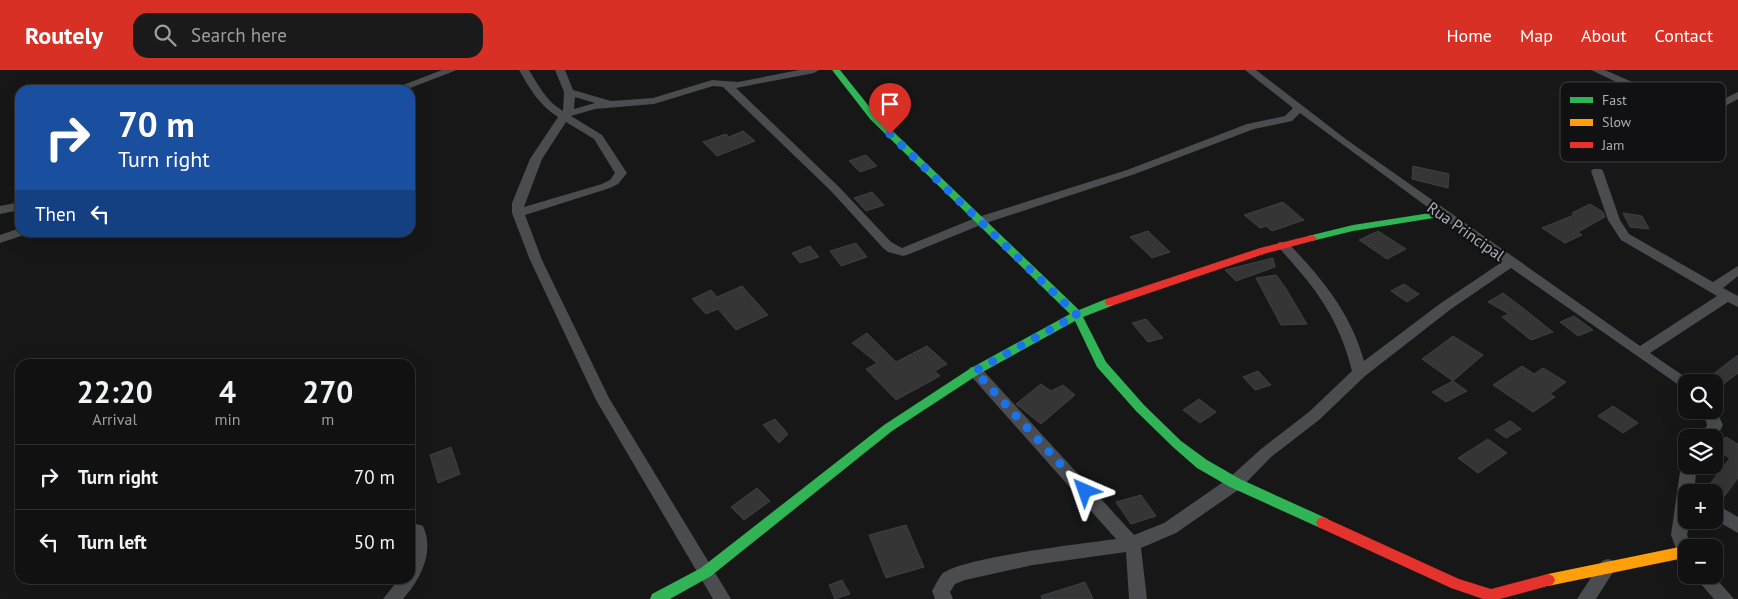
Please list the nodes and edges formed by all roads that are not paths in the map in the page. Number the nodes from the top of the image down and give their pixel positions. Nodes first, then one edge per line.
1 (452, 70) edge
2 (524, 70) edge
3 (560, 70) edge
4 (814, 70) edge
5 (836, 70) edge
6 (1250, 70) edge
7 (1596, 70) edge
8 (1625, 82) edge
9 (409, 85) edge
10 (727, 85) junction
11 (570, 92) junction
12 (1738, 95) edge
13 (1726, 101) edge
14 (610, 104) junction
15 (1299, 108) junction
16 (566, 116) junction
17 (1596, 172) dead end
18 (15, 207) edge
19 (0, 210) edge
20 (518, 213) junction
21 (1443, 214) junction
22 (979, 221) junction
23 (15, 234) edge
24 (0, 239) edge
25 (1283, 245) junction
26 (1510, 262) junction
27 (1738, 270) edge
28 (1714, 288) junction
29 (1733, 299) edge
30 (1077, 315) junction
31 (1641, 352) junction
32 (975, 371) junction
33 (1360, 372) junction
34 (1678, 378) edge
35 (1235, 483) junction
36 (1723, 516) edge
37 (1738, 526) edge
38 (417, 531) dead end
39 (1131, 544) junction
40 (1678, 554) edge
41 (415, 566) edge
42 (1608, 566) junction
43 (706, 572) junction
44 (405, 584) edge
45 (1711, 584) edge
46 (1493, 597) edge
47 (392, 599) edge
48 (657, 599) edge
49 (722, 599) edge
50 (944, 599) edge
51 (1138, 599) edge
52 (1586, 599) edge
53 (1725, 599) edge

1 - 9 street
2 - 16 street
3 - 11 street
4 - 10 street
5 - 22 street
6 - 15 street, Rua Principal
7 - 8 street
10 - 14 street
10 - 22 street
11 - 14 street
11 - 16 street
12 - 13 street
14 - 16 street
15 - 21 street, Rua Principal
15 - 22 street
16 - 20 street
16 - 20 street
17 - 28 street
18 - 19 street
20 - 43 street
21 - 25 street
21 - 26 street, Rua Principal
22 - 30 street
23 - 24 street
25 - 30 street
25 - 33 street
26 - 31 street, Rua Principal
26 - 33 street
27 - 28 street
28 - 29 street
29 - 31 street
30 - 32 street
30 - 35 street
31 - 34 street, Rua Principal
32 - 39 street
32 - 43 street
33 - 35 street
35 - 39 street
35 - 46 street
36 - 37 street
38 - 41 street
39 - 50 street
39 - 51 street
40 - 42 street
42 - 46 street
42 - 52 street
43 - 48 street
43 - 49 street
44 - 47 street
45 - 53 street

